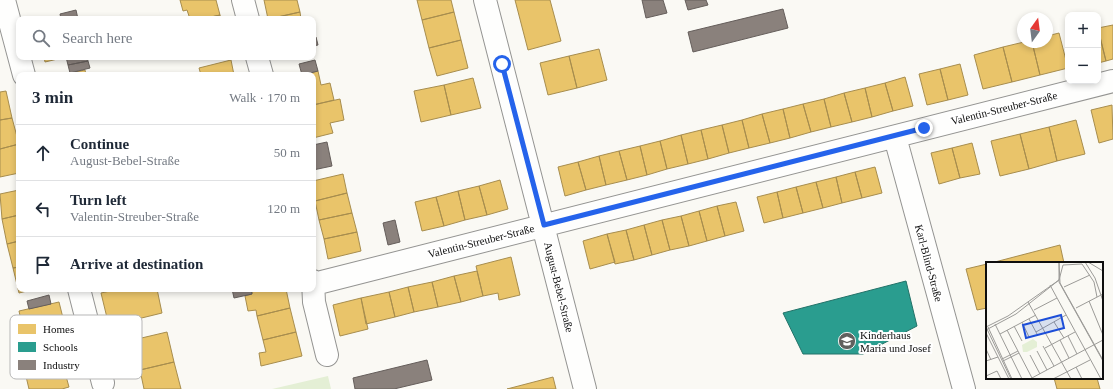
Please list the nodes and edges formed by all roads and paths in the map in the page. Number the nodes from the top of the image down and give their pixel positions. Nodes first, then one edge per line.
1 (4, 0) edge
2 (243, 0) edge
3 (485, 0) edge
4 (247, 16) edge
5 (16, 45) edge
6 (20, 60) edge
7 (258, 60) edge
8 (23, 72) edge
9 (261, 72) edge
10 (1113, 81) edge
11 (895, 137) junction
12 (544, 225) junction
13 (316, 282) edge
14 (80, 292) edge
15 (313, 292) edge
16 (86, 315) edge
17 (327, 355) dead end
18 (102, 379) edge
19 (103, 383) dead end
20 (585, 389) edge
21 (964, 389) edge

1 - 5 street
2 - 4 street
3 - 12 street, August-Bebel-Straße
6 - 8 street
7 - 9 street
10 - 11 street, Valentin-Streuber-Straße
11 - 12 street, Valentin-Streuber-Straße
11 - 21 street, Karl-Blind-Straße
12 - 13 street, Valentin-Streuber-Straße
12 - 20 street, August-Bebel-Straße
14 - 16 street
15 - 17 street
18 - 19 street

